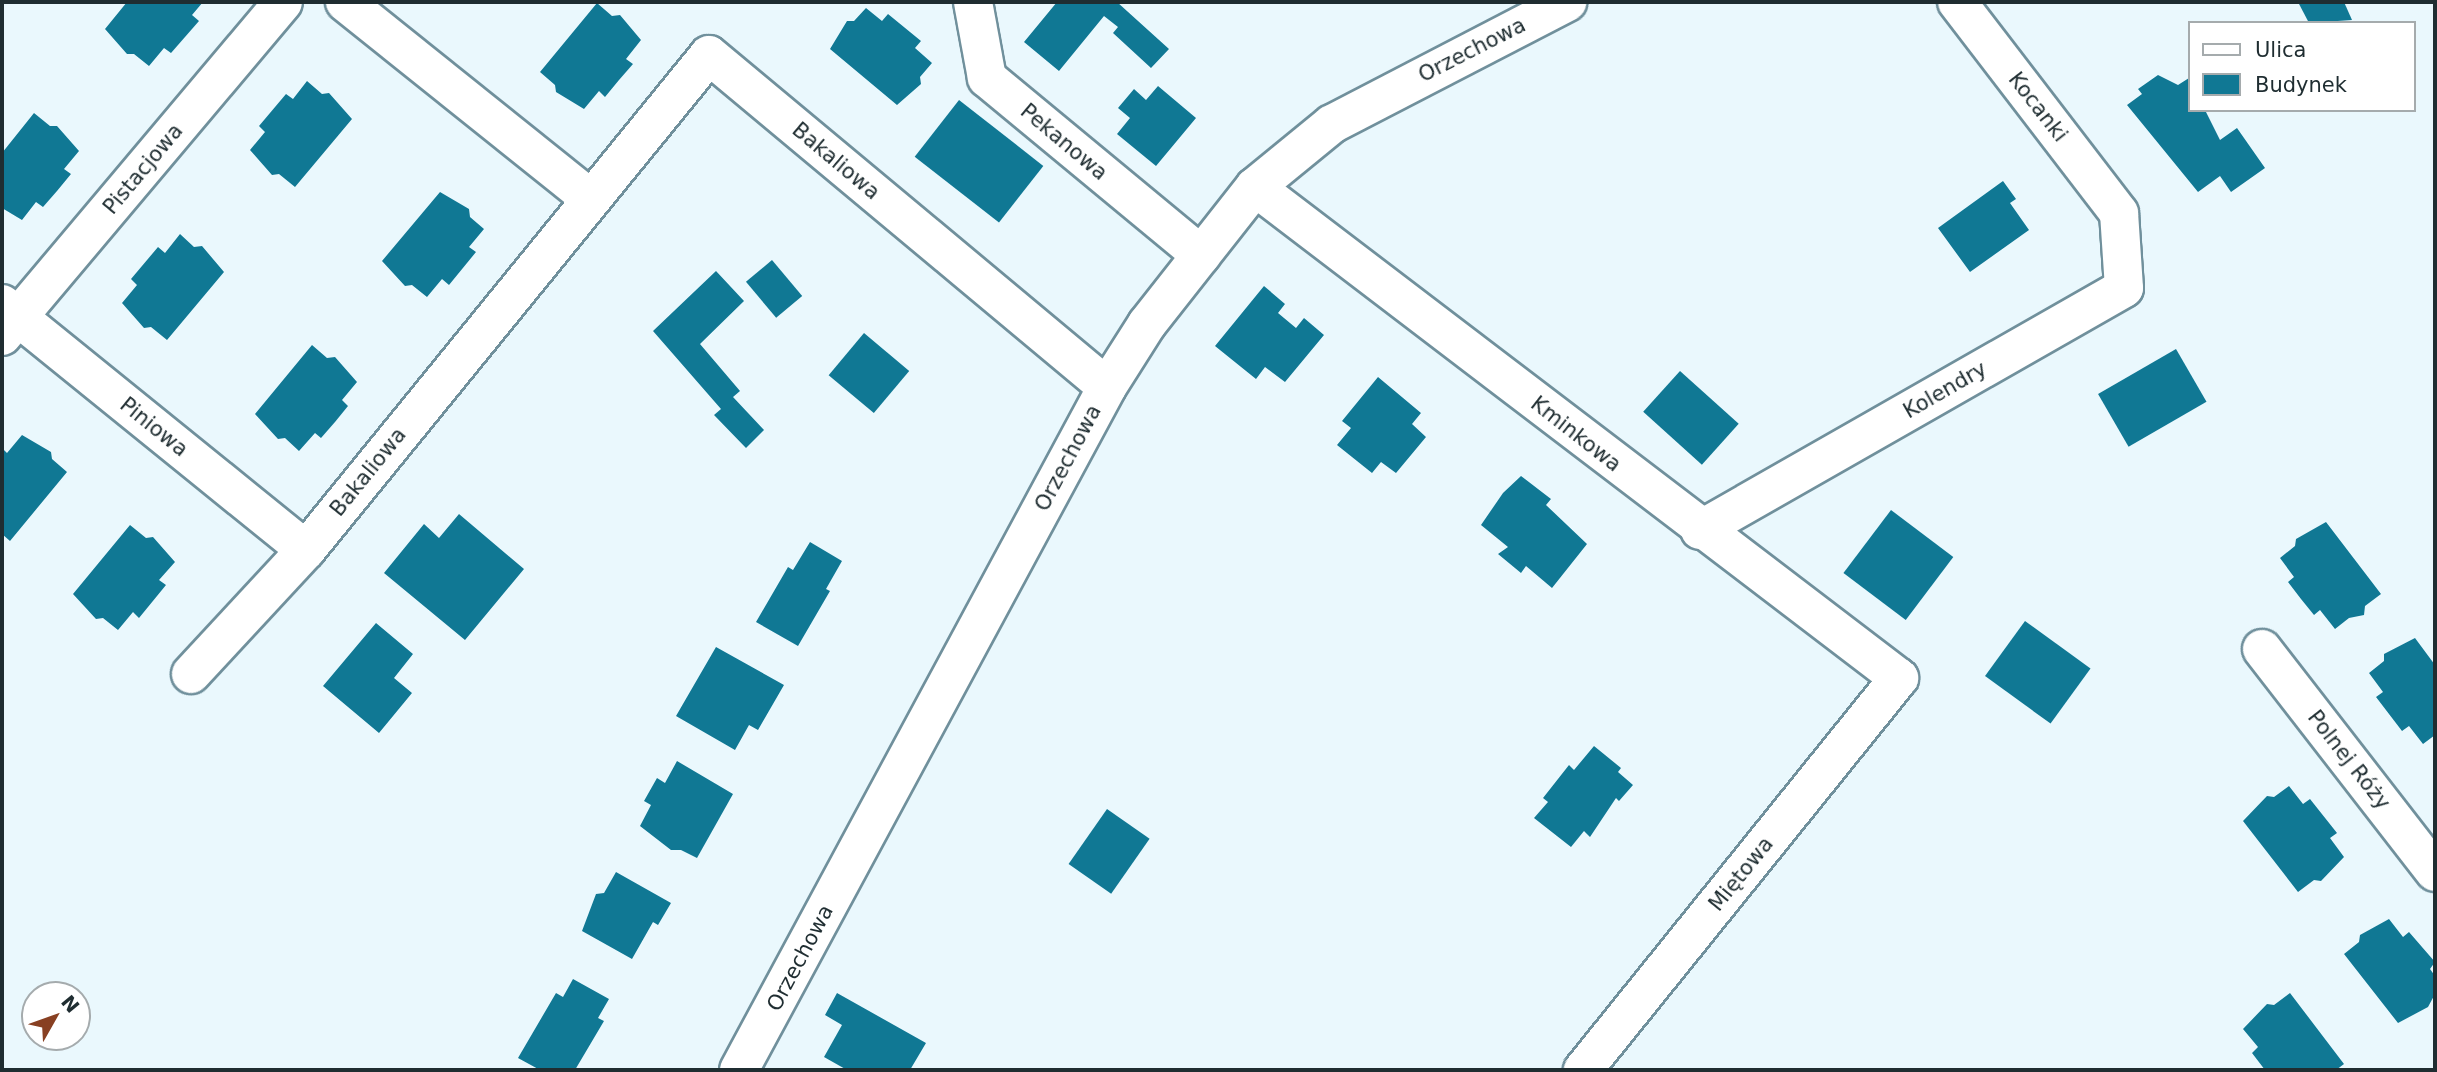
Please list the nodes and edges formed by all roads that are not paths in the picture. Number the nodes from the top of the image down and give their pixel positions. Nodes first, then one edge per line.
1 (283, 2) edge
2 (345, 2) edge
3 (973, 2) edge
4 (1567, 2) edge
5 (1957, 2) edge
6 (1255, 187) junction
7 (590, 198) junction
8 (2119, 213) joint
9 (1201, 255) junction
10 (7, 319) edge
11 (1107, 387) junction
12 (1700, 530) junction
13 (306, 550) junction
14 (2262, 649) dead end
15 (191, 674) dead end
16 (1899, 678) joint
17 (2435, 872) edge
18 (739, 1070) edge
19 (1583, 1070) edge

1 - 10 street, Pistacjowa
2 - 7 street
3 - 9 street, Pekanowa
4 - 6 street, Orzechowa
5 - 8 street, Kocanki
6 - 9 street, Orzechowa
6 - 12 street, Kminkowa
7 - 11 street, Bakaliowa
7 - 13 street, Bakaliowa
8 - 12 street, Kolendry
9 - 11 street, Orzechowa
10 - 13 street, Piniowa
11 - 18 street, Orzechowa
12 - 16 street, Kminkowa
13 - 15 street, Bakaliowa
14 - 17 street, Polnej Róży
16 - 19 street, Miętowa

